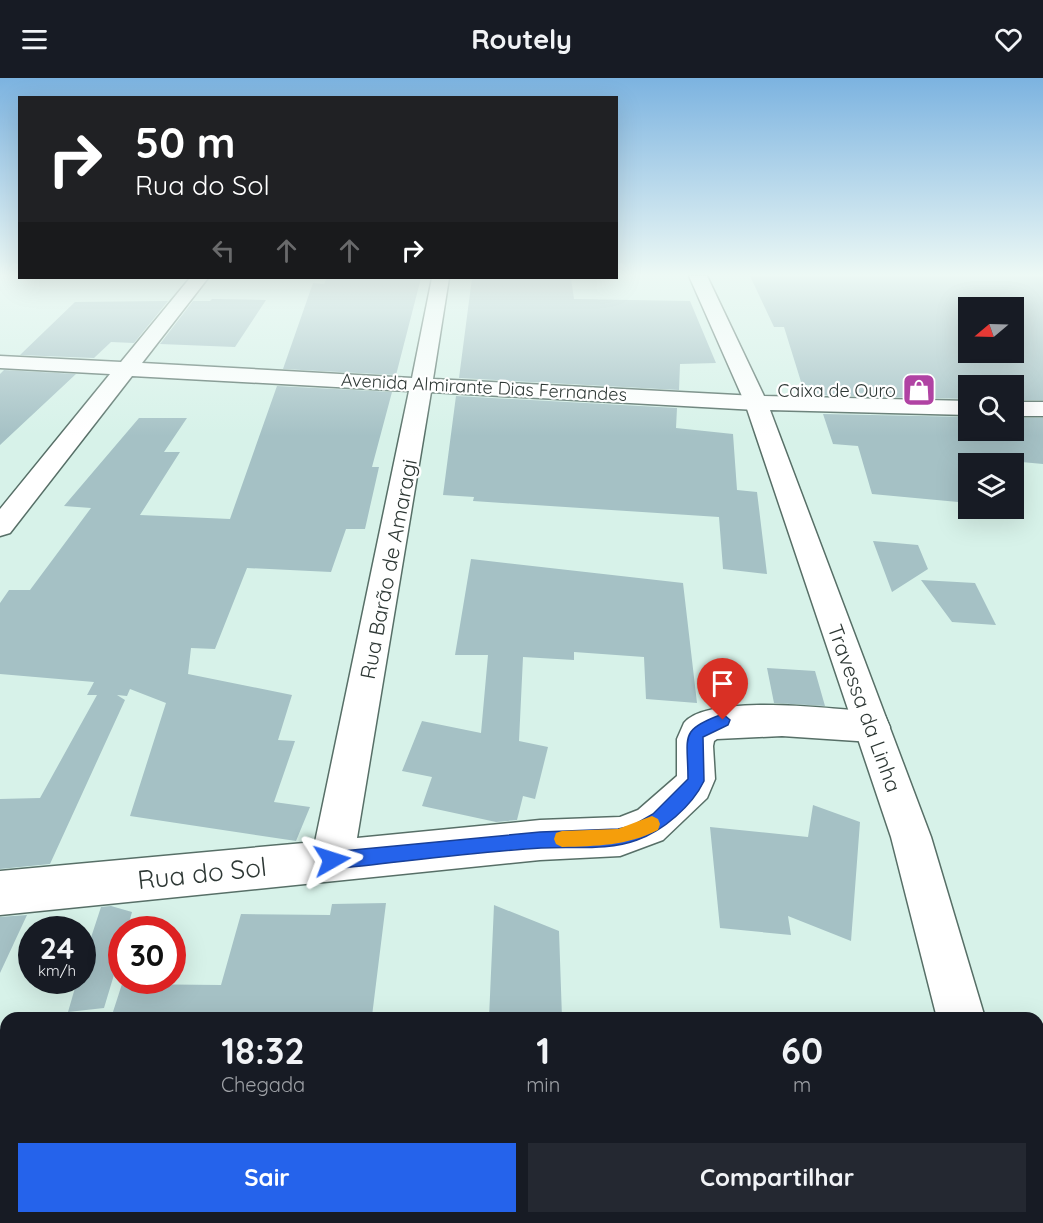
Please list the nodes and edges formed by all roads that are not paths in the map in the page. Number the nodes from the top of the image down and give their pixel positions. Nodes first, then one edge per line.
1 (157, 329) edge
2 (432, 329) edge
3 (722, 329) edge
4 (0, 362) edge
5 (125, 368) junction
6 (423, 384) junction
7 (756, 403) junction
8 (958, 408) edge
9 (1024, 409) edge
10 (1043, 409) edge
11 (0, 527) edge
12 (872, 727) junction
13 (332, 860) junction
14 (0, 893) edge
15 (959, 1012) edge

1 - 5 street
2 - 6 street, Rua Barão de Amaragi
3 - 7 street, Travessa da Linha
4 - 5 street, Avenida Almirante Dias Fernandes
5 - 6 street, Avenida Almirante Dias Fernandes
5 - 11 street
6 - 7 street, Avenida Almirante Dias Fernandes
6 - 13 street, Rua Barão de Amaragi
7 - 8 street, Avenida Almirante Dias Fernandes
7 - 12 street, Travessa da Linha
9 - 10 street
12 - 13 street, Rua do Sol
12 - 15 street, Travessa da Linha
13 - 14 street, Rua do Sol

